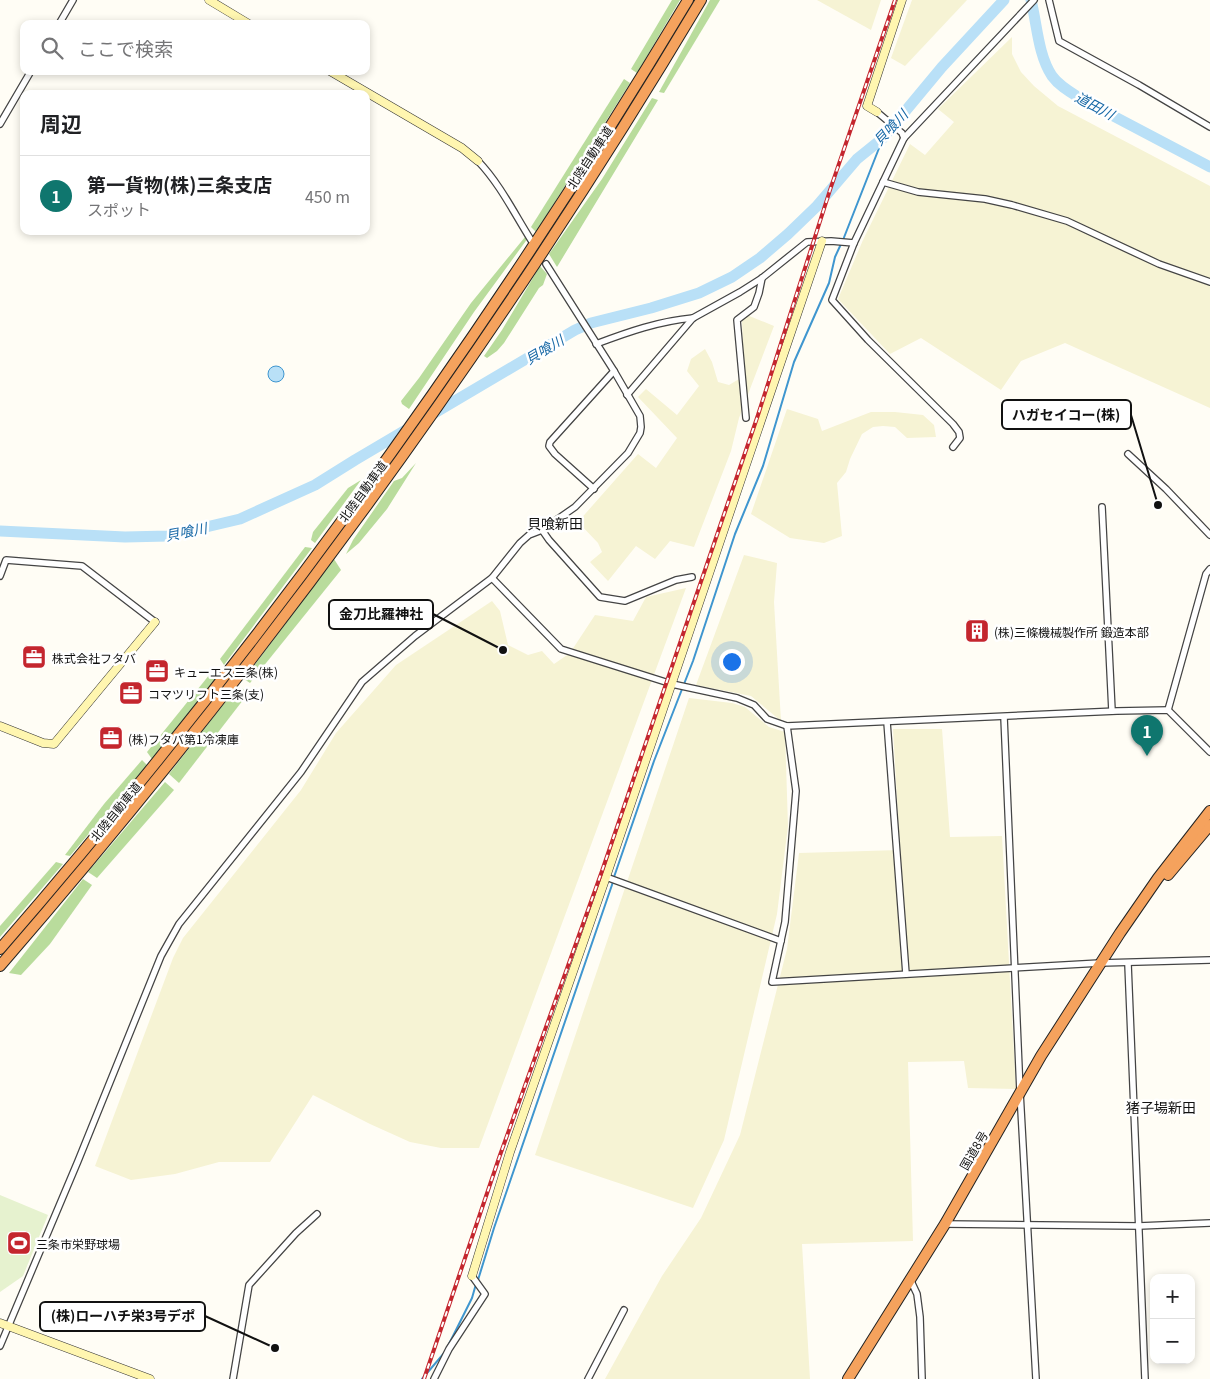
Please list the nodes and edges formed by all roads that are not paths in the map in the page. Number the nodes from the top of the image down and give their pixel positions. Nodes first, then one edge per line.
1 (73, 0) edge
2 (209, 0) edge
3 (688, 0) edge
4 (701, 0) edge
5 (902, 0) edge
6 (1034, 0) edge
7 (1049, 0) edge
8 (61, 20) edge
9 (243, 20) edge
10 (29, 75) edge
11 (337, 75) edge
12 (363, 90) edge
13 (370, 94) edge
14 (877, 112) joint
15 (0, 124) edge
16 (1210, 127) edge
17 (903, 136) junction
18 (478, 161) joint
19 (883, 182) junction
20 (531, 240) dead end
21 (822, 241) junction
22 (851, 242) junction
23 (546, 264) dead end
24 (762, 278) junction
25 (1210, 282) edge
26 (693, 318) junction
27 (596, 343) junction
28 (614, 371) junction
29 (627, 395) junction
30 (746, 418) dead end
31 (953, 447) dead end
32 (1128, 454) dead end
33 (594, 489) junction
34 (1102, 507) dead end
35 (542, 530) junction
36 (1210, 535) edge
37 (1210, 569) edge
38 (0, 576) edge
39 (692, 577) dead end
40 (492, 578) junction
41 (155, 622) joint
42 (672, 684) junction
43 (1168, 710) junction
44 (1112, 711) junction
45 (1004, 717) junction
46 (887, 722) junction
47 (0, 726) edge
48 (787, 726) junction
49 (1210, 752) edge
50 (1210, 811) edge
51 (1210, 825) edge
52 (608, 878) junction
53 (1120, 933) junction
54 (781, 941) junction
55 (0, 949) edge
56 (1210, 960) edge
57 (1100, 964) junction
58 (1128, 964) junction
59 (0, 966) edge
60 (1014, 969) junction
61 (906, 974) junction
62 (1020, 1092) junction
63 (317, 1214) dead end
64 (1210, 1223) edge
65 (945, 1224) junction
66 (1028, 1224) junction
67 (1139, 1226) junction
68 (472, 1276) joint
69 (910, 1279) junction
70 (624, 1310) dead end
71 (0, 1323) edge
72 (8, 1326) junction
73 (0, 1346) edge
74 (150, 1379) edge
75 (233, 1379) edge
76 (434, 1379) edge
77 (588, 1379) edge
78 (848, 1379) edge
79 (922, 1379) edge
80 (1036, 1379) edge
81 (1145, 1379) edge

1 - 8 street
2 - 9 street
3 - 55 highway, 北陸自動車道
4 - 59 highway, 北陸自動車道
5 - 14 street
6 - 17 street
7 - 16 street
10 - 15 street
11 - 12 street
13 - 18 street
14 - 17 street
17 - 19 street
18 - 20 street
19 - 22 street
19 - 25 street
21 - 22 street
21 - 24 street
21 - 42 street
22 - 31 street
23 - 27 street
24 - 26 street
24 - 30 street
26 - 27 street
26 - 29 street
27 - 28 street
28 - 29 street
28 - 33 street
29 - 33 street
32 - 36 street
33 - 35 street
34 - 44 street
35 - 39 street
35 - 40 street
37 - 43 street
38 - 41 street
40 - 42 street
40 - 72 street
41 - 47 street
42 - 48 street
42 - 52 street
43 - 44 street
43 - 49 street
44 - 45 street
45 - 46 street
45 - 60 street
46 - 48 street
46 - 61 street
48 - 54 street
50 - 53 highway, 国道8号
51 - 53 highway, 国道8号
52 - 54 street
52 - 68 street
53 - 57 highway, 国道8号
54 - 61 street
56 - 58 street
57 - 58 street
57 - 60 street
57 - 62 highway, 国道8号
58 - 67 street
60 - 61 street
60 - 62 street
62 - 65 highway, 国道8号
62 - 66 street
63 - 75 street
64 - 67 street
65 - 66 street
65 - 69 highway, 国道8号
66 - 67 street
66 - 80 street
67 - 81 street
68 - 76 street
69 - 78 highway, 国道8号
69 - 79 street
70 - 77 street
71 - 72 street
72 - 73 street
72 - 74 street

